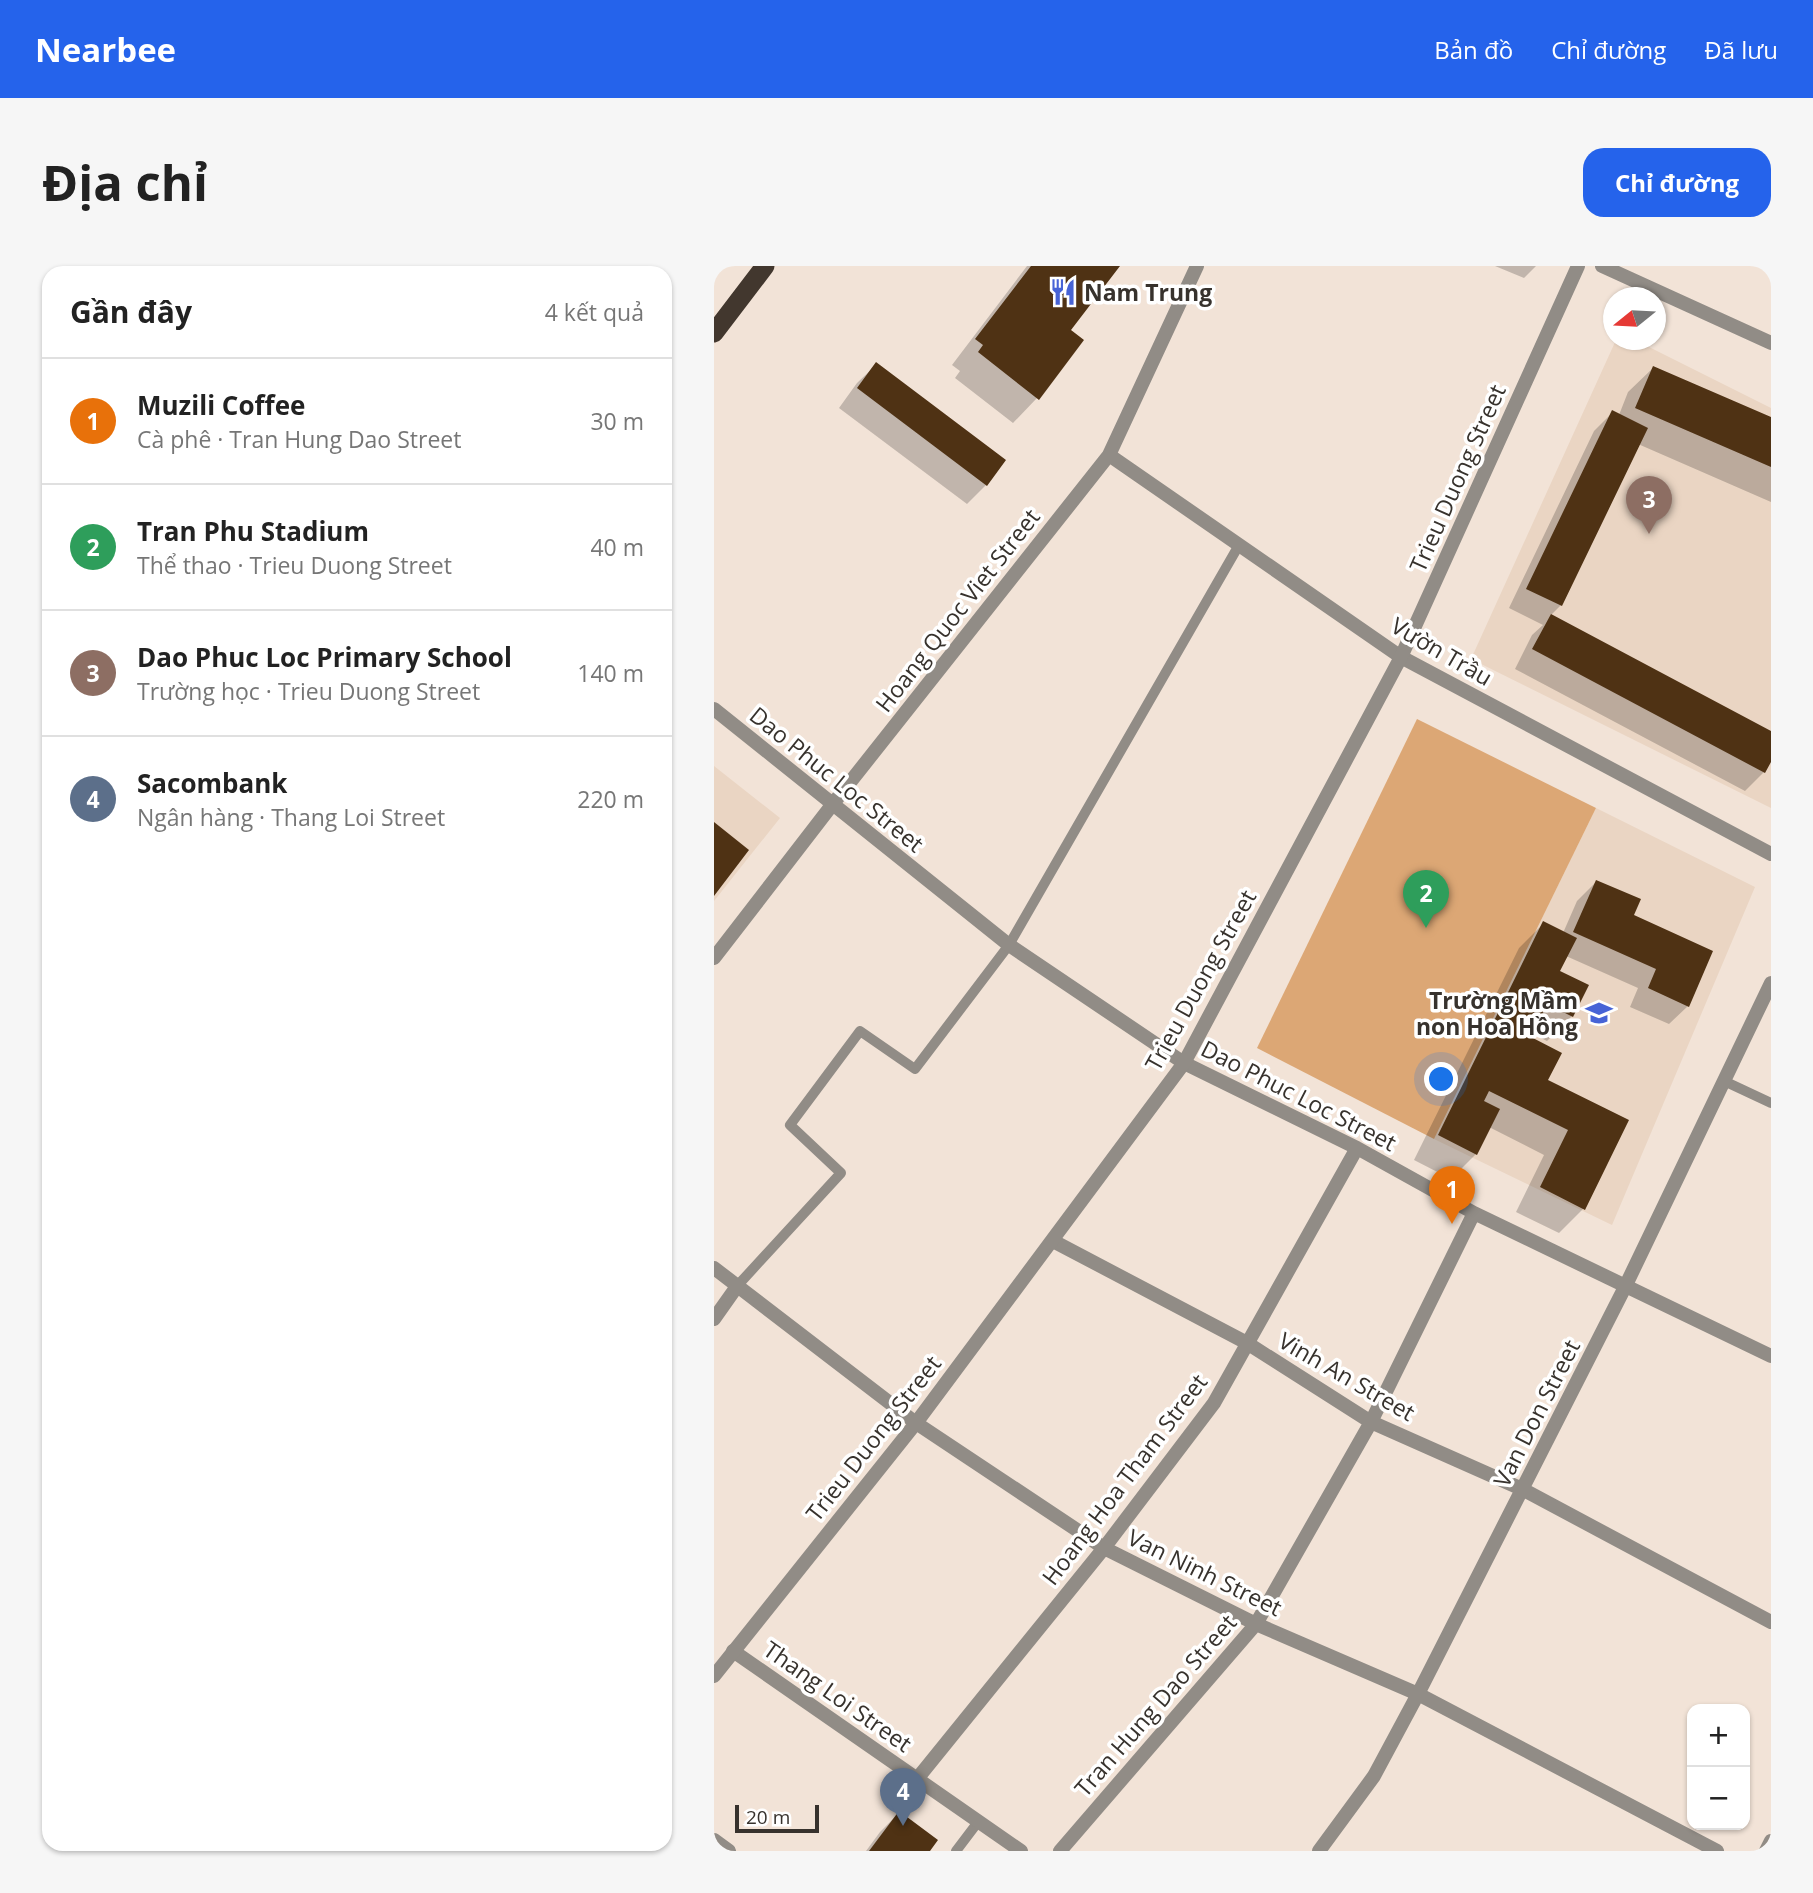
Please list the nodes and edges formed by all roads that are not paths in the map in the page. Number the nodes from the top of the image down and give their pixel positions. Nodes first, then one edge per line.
1 (765, 266) edge
2 (1197, 266) edge
3 (1578, 266) edge
4 (1602, 266) edge
5 (714, 333) edge
6 (1771, 343) edge
7 (1109, 455) junction
8 (1239, 545) junction
9 (1401, 657) junction
10 (714, 709) edge
11 (832, 805) junction
12 (1771, 854) edge
13 (1009, 946) junction
14 (714, 958) edge
15 (1771, 983) edge
16 (1184, 1063) junction
17 (1724, 1081) junction
18 (1771, 1103) edge
19 (1357, 1148) junction
20 (1474, 1213) junction
21 (1053, 1241) junction
22 (714, 1268) edge
23 (738, 1285) junction
24 (1625, 1287) junction
25 (714, 1319) edge
26 (1247, 1343) junction
27 (1771, 1356) edge
28 (1371, 1422) junction
29 (916, 1423) junction
30 (1522, 1489) junction
31 (1104, 1548) junction
32 (1771, 1622) edge
33 (1256, 1624) junction
34 (733, 1651) junction
35 (714, 1676) edge
36 (1418, 1694) junction
37 (916, 1779) junction
38 (978, 1822) junction
39 (714, 1840) edge
40 (1771, 1841) edge
41 (729, 1851) edge
42 (956, 1851) edge
43 (1021, 1851) edge
44 (1060, 1851) edge
45 (1319, 1851) edge
46 (1717, 1851) edge
47 (1766, 1851) edge

1 - 5 highway
2 - 7 street, Hoang Quoc Viet Street
3 - 9 street, Trieu Duong Street
4 - 6 street
7 - 8 street, Vườn Trầu
7 - 11 street, Hoang Quoc Viet Street
8 - 9 street, Vườn Trầu
8 - 13 lane
9 - 12 street, Vườn Trầu
9 - 16 street, Trieu Duong Street
10 - 11 street, Dao Phuc Loc Street
11 - 13 street, Dao Phuc Loc Street
11 - 14 street, Hoang Quoc Viet Street
13 - 16 street, Dao Phuc Loc Street
13 - 23 lane
15 - 17 street, Van Don Street
16 - 19 street, Dao Phuc Loc Street
16 - 21 street, Trieu Duong Street
17 - 18 lane
17 - 24 street, Van Don Street
19 - 20 street, Dao Phuc Loc Street
19 - 26 street, Hoang Hoa Tham Street
20 - 24 street, Dao Phuc Loc Street
20 - 28 street, Tran Hung Dao Street
21 - 26 street, Vinh An Street
21 - 29 street, Trieu Duong Street
22 - 23 street, Van Ninh Street
23 - 25 street
23 - 29 street, Van Ninh Street
24 - 27 street, Dao Phuc Loc Street
24 - 30 street, Van Don Street
26 - 28 street, Vinh An Street
26 - 31 street, Hoang Hoa Tham Street
28 - 30 street, Vinh An Street
28 - 33 street, Tran Hung Dao Street
29 - 31 street, Van Ninh Street
29 - 34 street, Trieu Duong Street
30 - 32 street, Vinh An Street
30 - 36 street, Van Don Street
31 - 33 street, Van Ninh Street
31 - 37 street, Hoang Hoa Tham Street
33 - 36 street, Van Ninh Street
33 - 44 street, Tran Hung Dao Street
34 - 35 street, Trieu Duong Street
34 - 37 street, Thang Loi Street
36 - 45 street, Van Don Street
36 - 46 street, Van Ninh Street
37 - 38 street, Thang Loi Street
38 - 42 lane
38 - 43 street, Thang Loi Street
39 - 41 street
40 - 47 street

